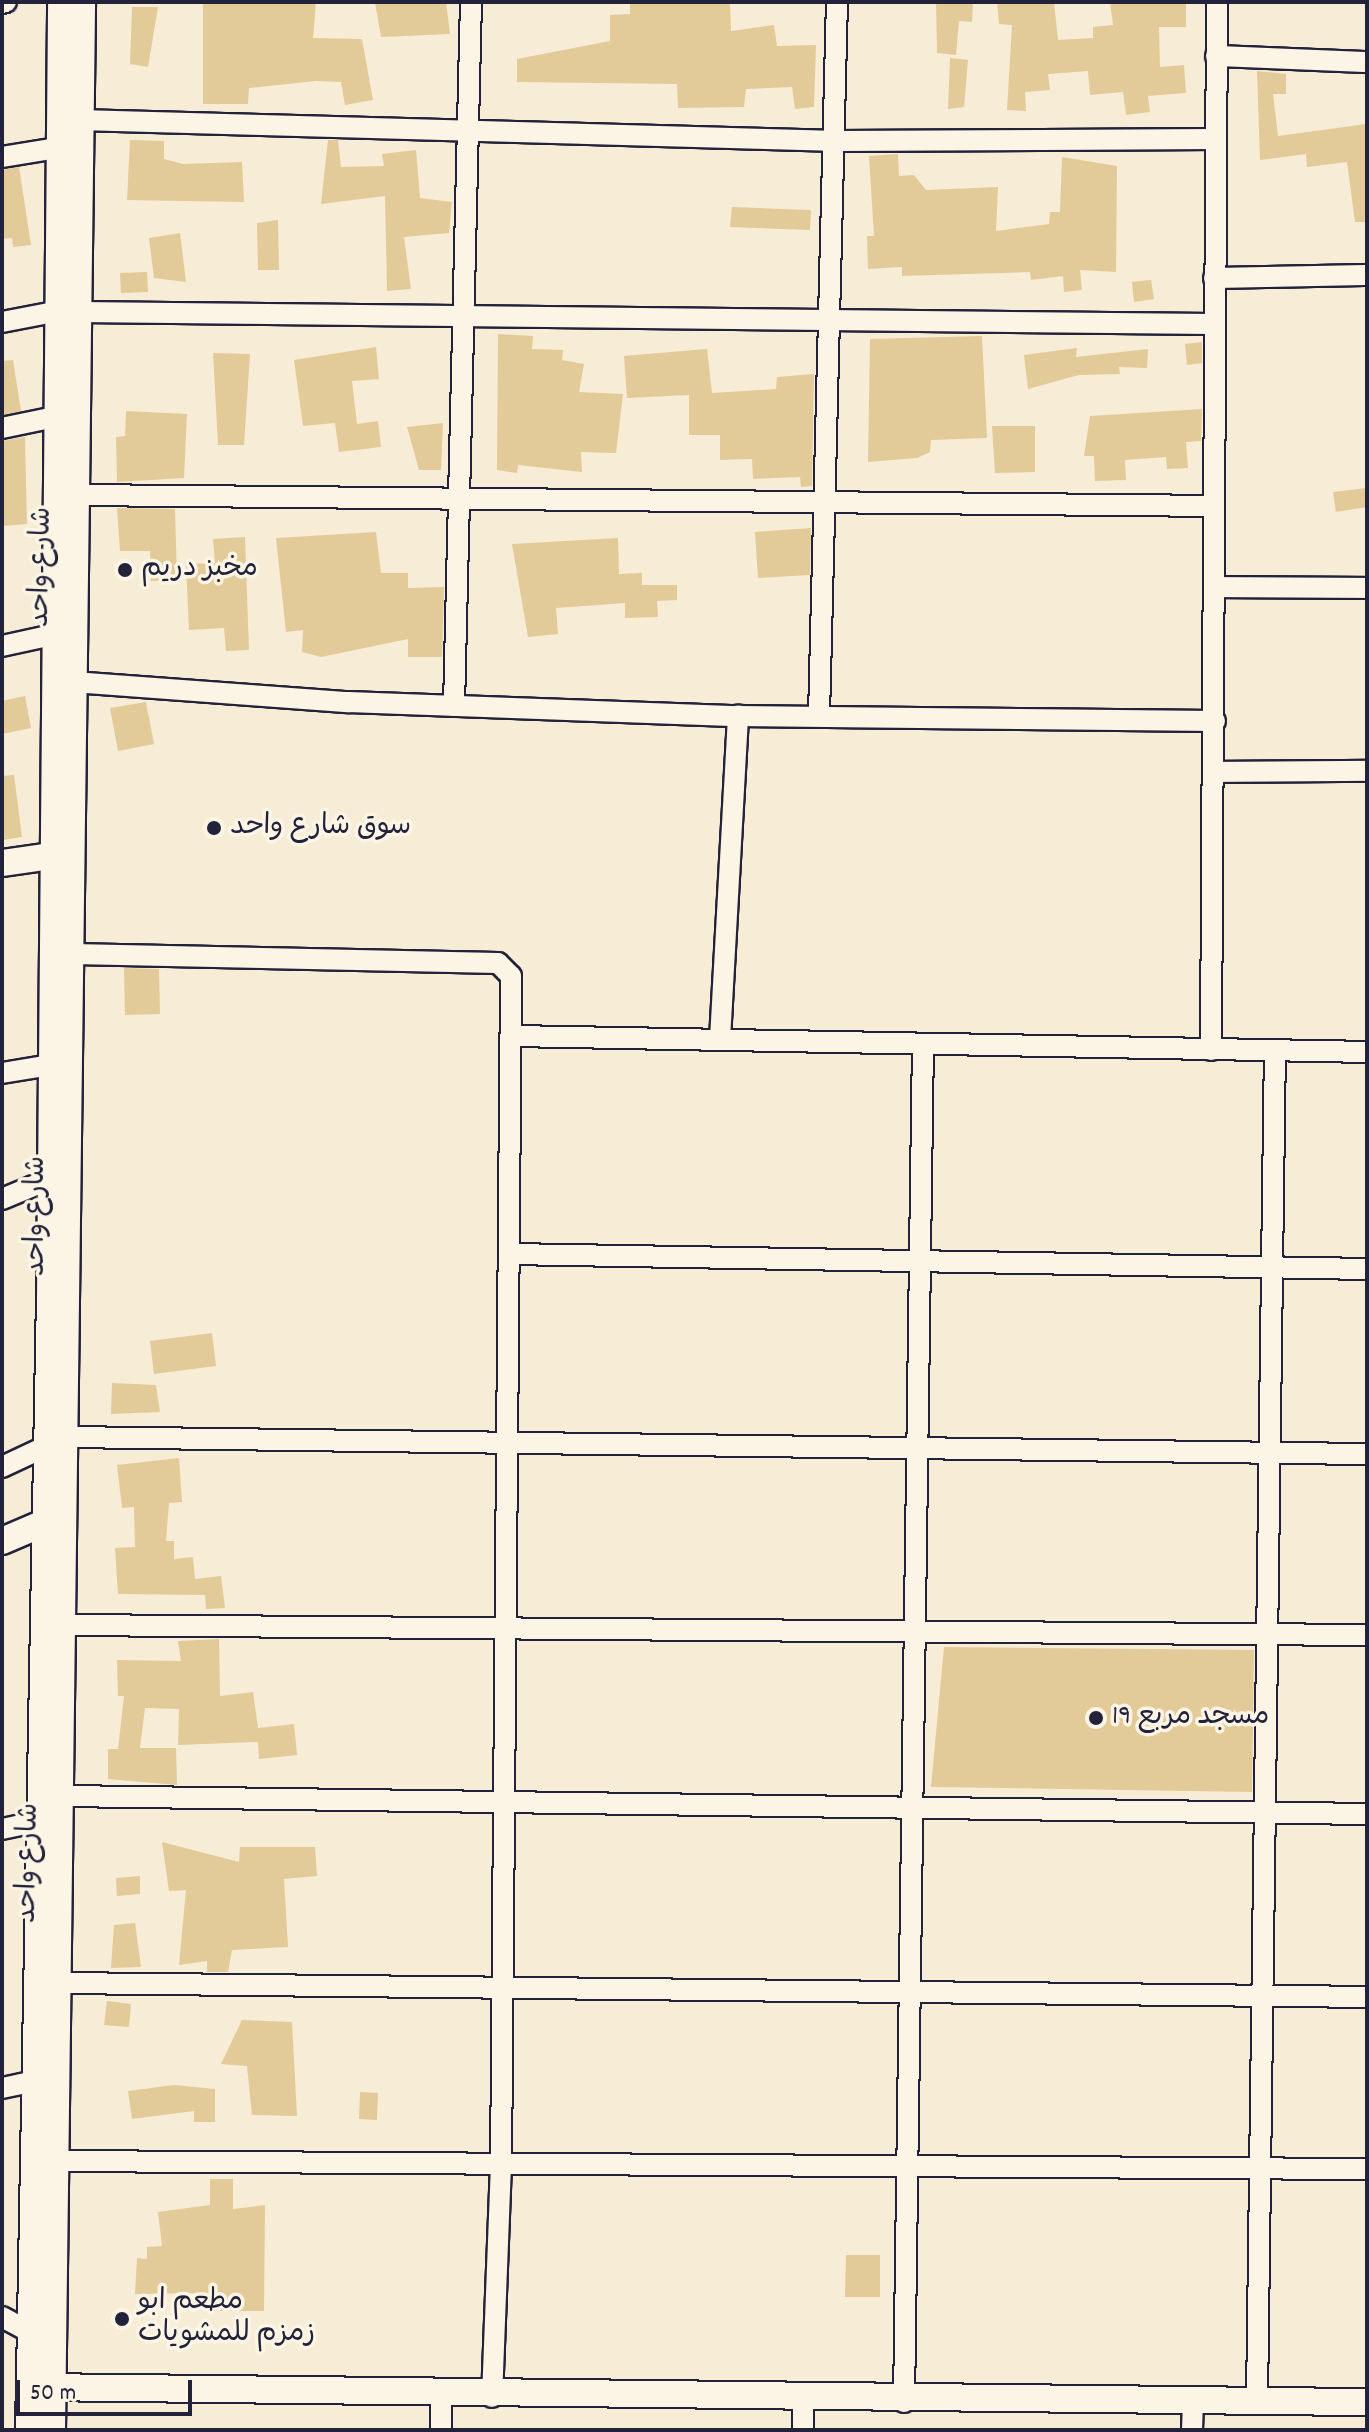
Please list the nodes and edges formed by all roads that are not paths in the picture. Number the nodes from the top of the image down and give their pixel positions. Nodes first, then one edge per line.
1 (61, 2) edge
2 (82, 2) edge
3 (471, 2) edge
4 (837, 2) edge
5 (1217, 2) edge
6 (1216, 56) junction
7 (1367, 62) edge
8 (79, 120) junction
9 (473, 132) junction
10 (1214, 139) junction
11 (838, 141) junction
12 (57, 148) junction
13 (2, 157) edge
14 (1367, 275) edge
15 (1214, 278) junction
16 (66, 312) junction
17 (464, 318) junction
18 (2, 322) edge
19 (832, 324) junction
20 (1212, 324) junction
21 (65, 355) junction
22 (55, 417) junction
23 (2, 428) edge
24 (76, 495) junction
25 (458, 497) junction
26 (830, 502) junction
27 (1214, 506) junction
28 (1216, 587) junction
29 (1367, 588) edge
30 (52, 635) junction
31 (2, 646) edge
32 (73, 682) junction
33 (454, 706) junction
34 (738, 716) junction
35 (819, 716) junction
36 (1215, 721) junction
37 (1367, 771) edge
38 (1215, 772) junction
39 (62, 855) junction
40 (2, 863) edge
41 (73, 954) junction
42 (513, 1036) junction
43 (720, 1039) junction
44 (923, 1046) junction
45 (1211, 1050) junction
46 (1275, 1050) junction
47 (1367, 1052) edge
48 (51, 1065) junction
49 (2, 1073) edge
50 (50, 1179) junction
51 (2, 1199) edge
52 (509, 1254) junction
53 (920, 1261) junction
54 (1273, 1268) junction
55 (1367, 1269) edge
56 (506, 1443) junction
57 (57, 1444) junction
58 (917, 1447) junction
59 (1267, 1451) junction
60 (1367, 1454) edge
61 (2, 1467) edge
62 (55, 1518) junction
63 (2, 1541) edge
64 (65, 1625) junction
65 (504, 1627) junction
66 (920, 1630) junction
67 (1265, 1633) junction
68 (1367, 1635) edge
69 (63, 1796) junction
70 (503, 1801) junction
71 (915, 1803) junction
72 (1261, 1811) junction
73 (1367, 1814) edge
74 (39, 1821) junction
75 (2, 1829) edge
76 (60, 1983) junction
77 (502, 1987) junction
78 (914, 1992) junction
79 (1261, 1995) junction
80 (1367, 1997) edge
81 (35, 2081) junction
82 (2, 2088) edge
83 (55, 2161) junction
84 (908, 2161) junction
85 (501, 2164) junction
86 (1262, 2168) junction
87 (1367, 2169) edge
88 (2, 2317) edge
89 (40, 2338) junction
90 (41, 2387) junction
91 (441, 2394) junction
92 (492, 2397) junction
93 (803, 2401) junction
94 (1257, 2401) junction
95 (904, 2402) junction
96 (1193, 2402) junction
97 (1367, 2402) edge
98 (29, 2430) edge
99 (52, 2430) edge
100 (441, 2430) edge
101 (803, 2430) edge
102 (1192, 2430) edge

1 - 12 street, شارع واحد
2 - 8 street, شارع واحد
3 - 9 street
4 - 11 street
5 - 6 street
6 - 7 street
6 - 10 street
8 - 9 street
8 - 16 street, شارع واحد
9 - 11 street
9 - 17 street
10 - 11 street
10 - 15 street
11 - 19 street
12 - 13 street
12 - 16 street, شارع واحد
14 - 15 street
15 - 20 street
16 - 17 street
16 - 18 street
16 - 21 street, شارع واحد
17 - 19 street
17 - 25 street
19 - 20 street
19 - 26 street
20 - 27 street
21 - 22 street, شارع واحد
21 - 24 street, شارع واحد
22 - 23 street
22 - 30 street, شارع واحد
24 - 25 street
24 - 32 street, شارع واحد
25 - 26 street
25 - 33 street
26 - 27 street
26 - 35 street
27 - 28 street
28 - 29 street
28 - 36 street
30 - 31 street
30 - 39 street, شارع واحد
32 - 33 street
32 - 39 street, شارع واحد
33 - 34 street
34 - 35 street
34 - 43 street
35 - 36 street
36 - 38 street
37 - 38 street
38 - 45 street
39 - 40 street
39 - 41 street, شارع واحد
39 - 48 street, شارع واحد
41 - 42 street
41 - 57 street, شارع واحد
42 - 43 street
42 - 52 street
43 - 44 street
44 - 45 street
44 - 53 street
45 - 46 street
46 - 47 street
46 - 54 street
48 - 49 street
48 - 50 street, شارع واحد
50 - 51 street
50 - 57 street, شارع واحد
52 - 53 street
52 - 56 street
53 - 54 street
53 - 58 street
54 - 55 street
54 - 59 street
56 - 57 street
56 - 58 street
56 - 65 street
57 - 61 street
57 - 62 street, شارع واحد
58 - 59 street
58 - 66 street
59 - 60 street
59 - 67 street
62 - 63 street
62 - 64 street, شارع واحد
62 - 74 street, شارع واحد
64 - 65 street
64 - 69 street, شارع واحد
65 - 66 street
65 - 70 street
66 - 67 street
66 - 71 street
67 - 68 street
67 - 72 street
69 - 70 street
69 - 76 street, شارع واحد
70 - 71 street
70 - 77 street
71 - 72 street
71 - 78 street
72 - 73 street
72 - 79 street
74 - 75 street
74 - 81 street, شارع واحد
76 - 77 street
76 - 83 street, شارع واحد
77 - 78 street
77 - 85 street
78 - 79 street
78 - 84 street
79 - 80 street
79 - 86 street
81 - 82 street
81 - 89 street, شارع واحد
83 - 85 street
83 - 89 street, شارع واحد
84 - 85 street
84 - 86 street
84 - 95 street
85 - 92 street
86 - 87 street
86 - 94 street
88 - 89 street
89 - 90 street, شارع واحد
90 - 91 street
90 - 98 street, شارع واحد
90 - 99 street, شارع واحد
91 - 92 street
91 - 100 street
92 - 93 street
93 - 95 street
93 - 101 street
94 - 96 street
94 - 97 street
95 - 96 street
96 - 102 street

